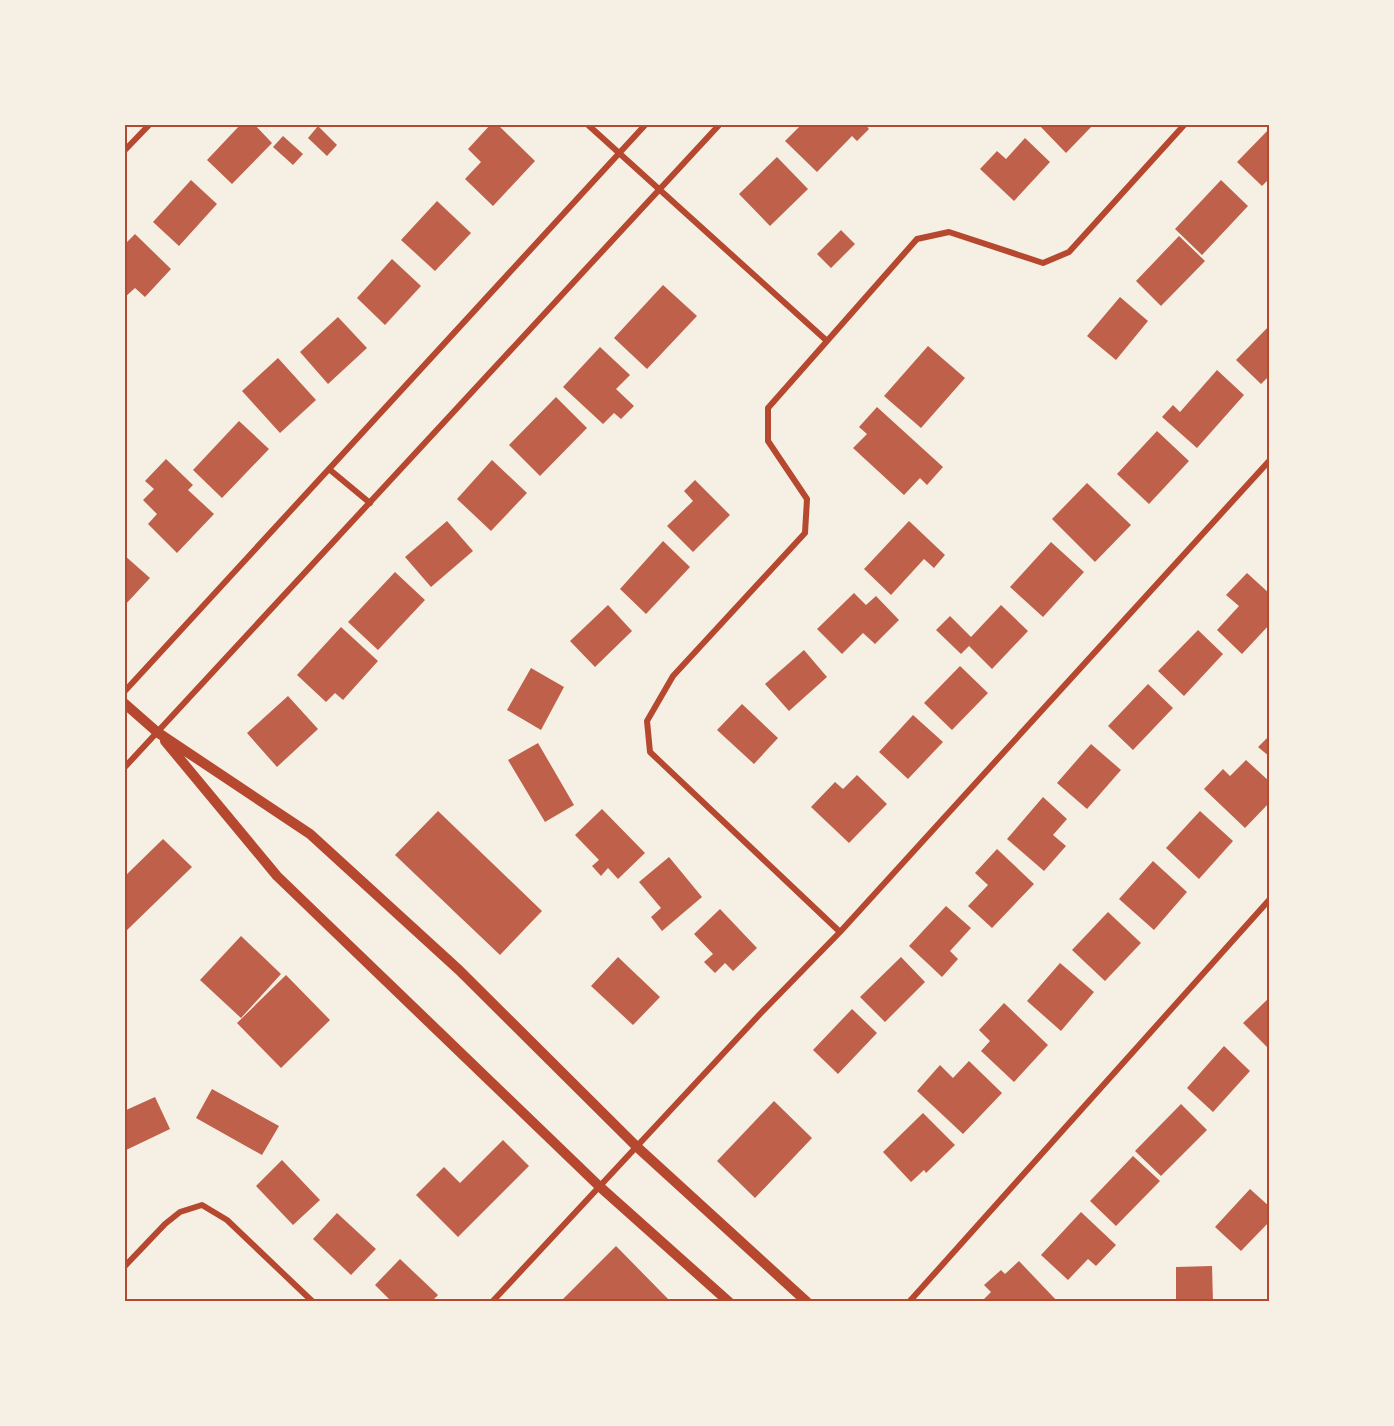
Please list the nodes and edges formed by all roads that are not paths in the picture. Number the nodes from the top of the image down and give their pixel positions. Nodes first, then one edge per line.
1 (150, 124) edge
2 (587, 124) edge
3 (646, 124) edge
4 (720, 124) edge
5 (1185, 124) edge
6 (124, 151) edge
7 (619, 154) junction
8 (660, 190) junction
9 (827, 341) junction
10 (1269, 460) edge
11 (329, 469) junction
12 (370, 502) junction
13 (124, 692) edge
14 (124, 703) edge
15 (158, 732) junction
16 (124, 768) edge
17 (1269, 898) edge
18 (840, 932) junction
19 (636, 1146) junction
20 (599, 1186) junction
21 (124, 1268) edge
22 (313, 1302) edge
23 (492, 1302) edge
24 (729, 1302) edge
25 (807, 1302) edge
26 (909, 1302) edge

1 - 6 street
2 - 7 street
3 - 7 street
4 - 8 street
5 - 9 street
7 - 8 street
7 - 11 street
8 - 9 street
8 - 12 street
9 - 18 street
10 - 18 street
11 - 12 street
11 - 13 street
12 - 15 street
14 - 15 street
15 - 16 street
15 - 19 street
15 - 20 street
17 - 26 street
18 - 19 street
19 - 20 street
19 - 25 street
20 - 23 street
20 - 24 street
21 - 22 street

